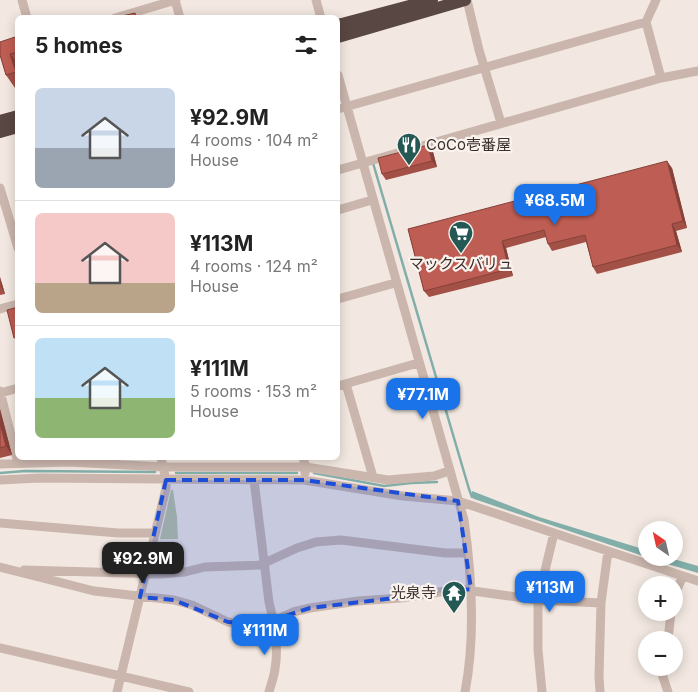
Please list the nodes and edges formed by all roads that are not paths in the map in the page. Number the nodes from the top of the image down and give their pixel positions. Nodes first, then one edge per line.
1 (22, 0) edge
2 (175, 0) edge
3 (316, 0) edge
4 (432, 0) edge
5 (466, 0) edge
6 (656, 0) edge
7 (26, 15) edge
8 (125, 15) edge
9 (179, 15) edge
10 (320, 15) edge
11 (646, 22) junction
12 (340, 24) edge
13 (340, 36) edge
14 (484, 67) junction
15 (698, 72) edge
16 (661, 78) junction
17 (340, 91) edge
18 (342, 107) edge
19 (15, 117) edge
20 (0, 121) edge
21 (501, 123) junction
22 (15, 127) edge
23 (0, 132) edge
24 (362, 163) junction
25 (340, 169) edge
26 (0, 191) edge
27 (372, 200) junction
28 (340, 209) edge
29 (15, 238) edge
30 (395, 283) junction
31 (340, 298) edge
32 (15, 305) edge
33 (0, 309) edge
34 (418, 363) junction
35 (342, 385) edge
36 (15, 389) edge
37 (0, 392) edge
38 (15, 451) edge
39 (17, 460) edge
40 (77, 460) edge
41 (162, 460) edge
42 (304, 460) edge
43 (69, 462) junction
44 (18, 463) junction
45 (0, 464) edge
46 (164, 467) junction
47 (306, 468) junction
48 (449, 471) junction
49 (372, 477) junction
50 (0, 480) edge
51 (166, 480) junction
52 (254, 480) junction
53 (304, 480) junction
54 (458, 501) junction
55 (0, 523) edge
56 (155, 533) junction
57 (554, 533) junction
58 (608, 551) junction
59 (468, 553) junction
60 (265, 563) junction
61 (0, 567) edge
62 (16, 570) junction
63 (146, 573) junction
64 (683, 576) joint
65 (698, 580) edge
66 (471, 589) junction
67 (140, 597) junction
68 (538, 600) junction
69 (601, 603) junction
70 (274, 621) junction
71 (0, 648) edge
72 (121, 676) junction
73 (663, 676) edge
74 (117, 692) edge
75 (190, 692) edge
76 (269, 692) edge
77 (465, 692) edge
78 (542, 692) edge
79 (600, 692) edge
80 (668, 692) edge

1 - 7 street
2 - 8 street
2 - 9 street
3 - 10 street
4 - 12 highway
5 - 13 highway
5 - 14 street
6 - 11 street
11 - 14 street
11 - 16 street
14 - 18 street
14 - 21 street
15 - 16 street
16 - 21 street
17 - 18 street
18 - 24 street
19 - 20 highway
21 - 24 street
22 - 23 highway
24 - 25 street
24 - 27 street
26 - 29 street
27 - 28 street
27 - 30 street
30 - 31 street
30 - 34 street
32 - 33 street
34 - 35 street
34 - 48 street
35 - 49 street
36 - 37 street
37 - 38 street
39 - 44 street
40 - 43 street
41 - 46 street
42 - 47 street
43 - 44 street
43 - 46 street
44 - 45 street
46 - 47 street
46 - 51 street
47 - 49 street
47 - 53 street
48 - 49 street
48 - 54 street
50 - 51 street
51 - 52 street
51 - 56 street
52 - 53 street
52 - 60 street
53 - 54 street
54 - 57 street
54 - 59 street
55 - 56 street
56 - 63 street
57 - 58 street
57 - 68 street
58 - 64 street
58 - 69 street
59 - 60 street
59 - 66 street
60 - 63 street
60 - 70 street
61 - 62 street
62 - 63 street
62 - 67 street
63 - 67 street
64 - 65 street
66 - 68 street
66 - 70 street
66 - 77 street
67 - 70 street
67 - 72 street
68 - 69 street
68 - 78 street
69 - 79 street
70 - 76 street
71 - 72 street
72 - 74 street
72 - 75 street
73 - 80 street

